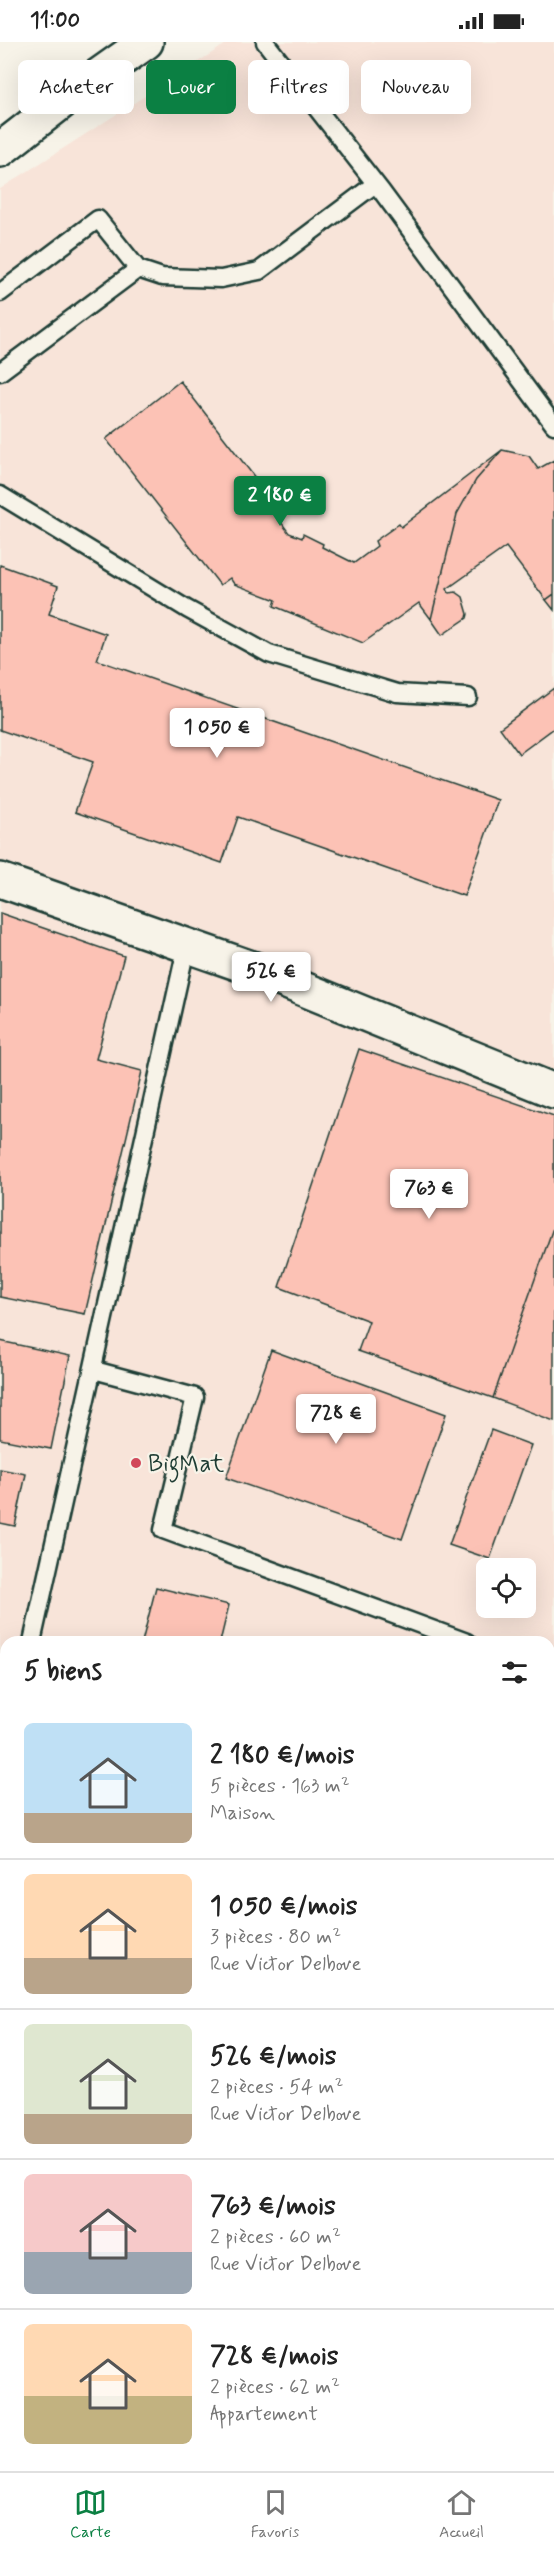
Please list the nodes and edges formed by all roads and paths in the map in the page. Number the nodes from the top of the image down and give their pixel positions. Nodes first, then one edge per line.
1 (146, 42) edge
2 (265, 42) edge
3 (0, 150) edge
4 (375, 184) junction
5 (138, 269) junction
6 (0, 293) edge
7 (0, 372) edge
8 (554, 425) edge
9 (0, 495) edge
10 (468, 697) dead end
11 (0, 880) edge
12 (187, 944) junction
13 (554, 1091) edge
14 (94, 1370) junction
15 (33, 1636) edge
16 (451, 1636) edge

1 - 3 street
2 - 4 lane
4 - 5 lane
4 - 8 lane
5 - 6 lane
5 - 7 lane
9 - 10 lane
11 - 12 street
12 - 13 street
12 - 14 lane
14 - 15 lane
14 - 16 lane

